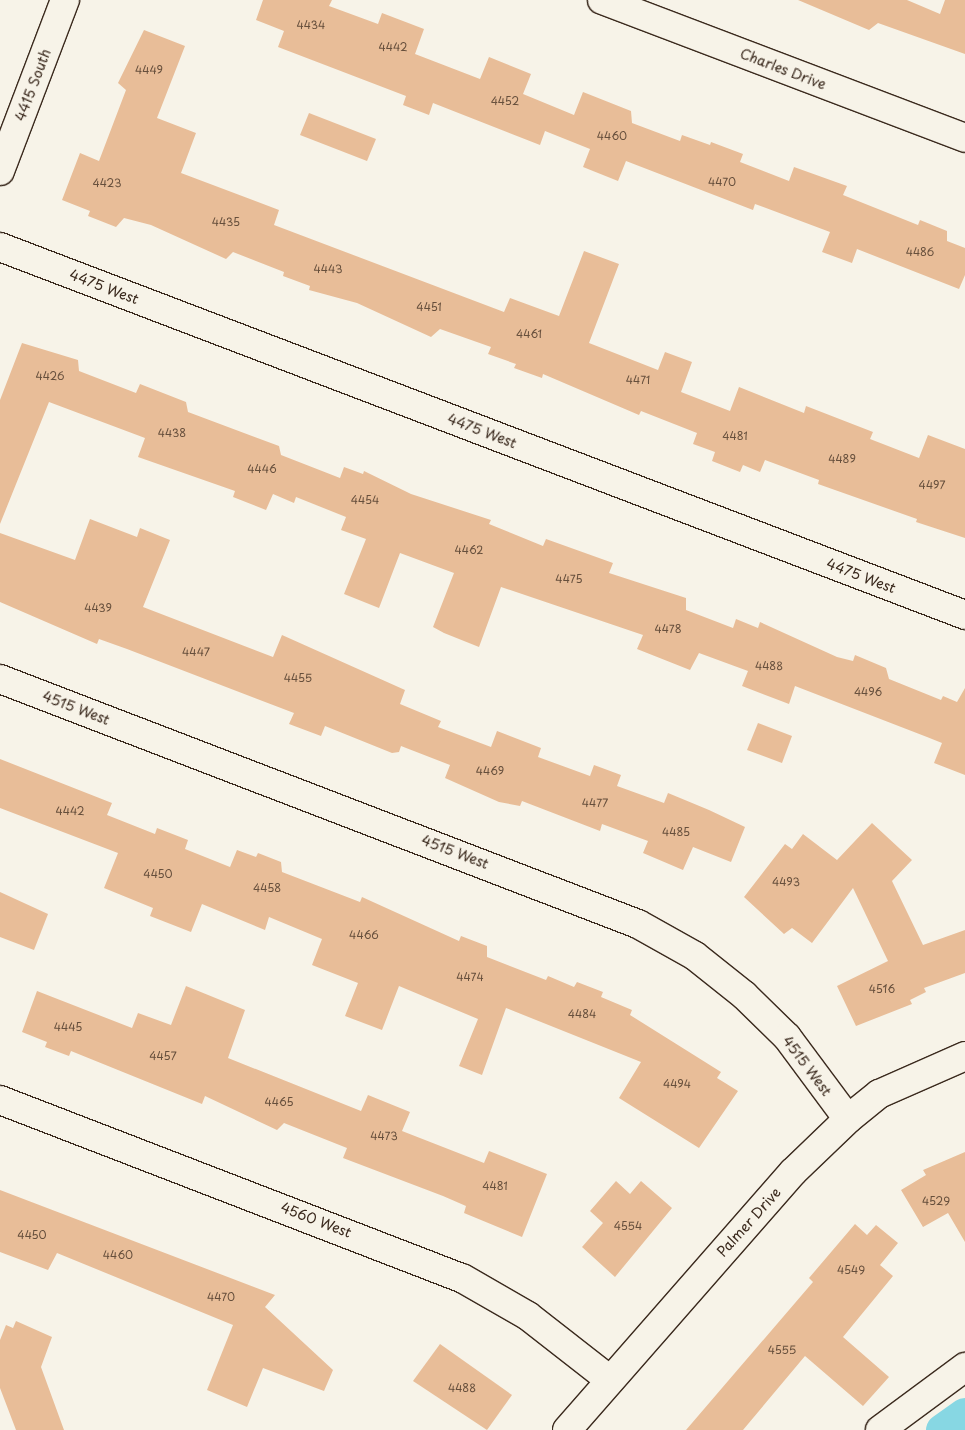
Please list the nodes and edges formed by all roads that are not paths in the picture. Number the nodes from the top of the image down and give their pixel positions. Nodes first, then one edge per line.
1 (65, 0) edge
2 (602, 0) edge
3 (965, 138) edge
4 (0, 171) edge
5 (0, 247) edge
6 (965, 615) edge
7 (0, 679) edge
8 (965, 1056) edge
9 (0, 1100) edge
10 (848, 1119) junction
11 (965, 1367) edge
12 (610, 1380) junction
13 (567, 1430) edge
14 (880, 1430) edge

1 - 4 street, 4415 South
2 - 3 street, Charles Drive
5 - 6 street, 4475 West
7 - 10 street, 4515 West
8 - 10 street, Palmer Drive
9 - 12 street, 4560 West
10 - 12 street, Palmer Drive
11 - 14 street
12 - 13 street, Palmer Drive

